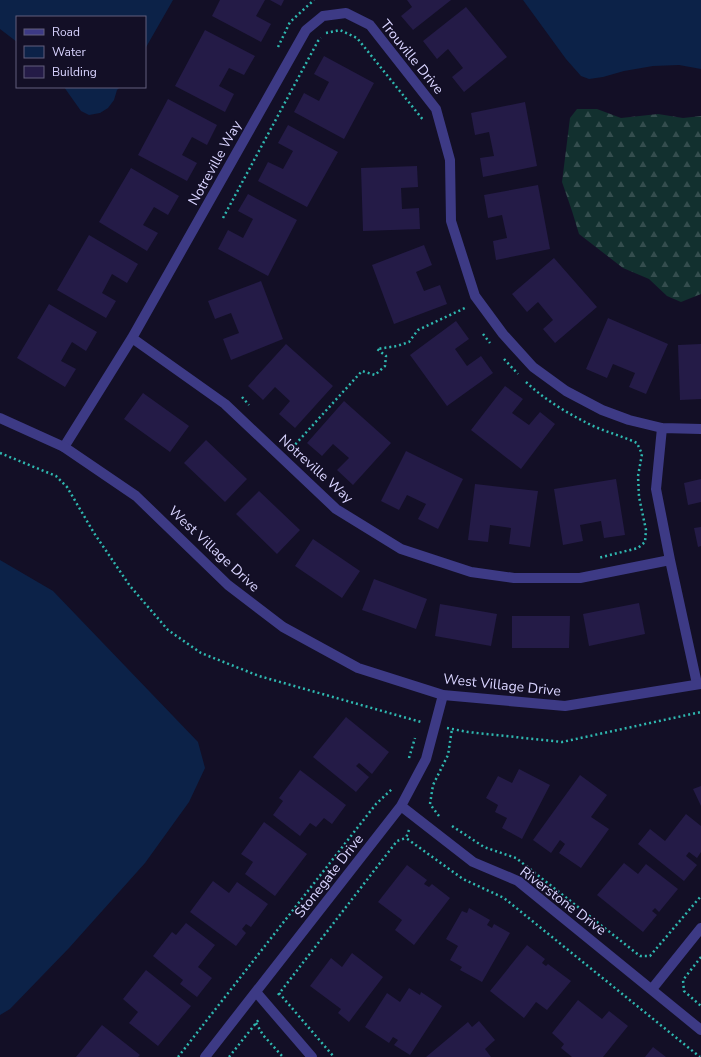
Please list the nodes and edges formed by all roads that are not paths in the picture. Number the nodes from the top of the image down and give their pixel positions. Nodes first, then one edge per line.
1 (263, 106) joint
2 (132, 338) junction
3 (0, 418) edge
4 (662, 428) junction
5 (701, 429) edge
6 (64, 447) junction
7 (670, 560) junction
8 (699, 684) edge
9 (443, 695) junction
10 (402, 806) junction
11 (701, 928) edge
12 (652, 989) junction
13 (256, 992) junction
14 (701, 1030) edge
15 (205, 1057) edge
16 (312, 1057) edge

1 - 2 street, Notreville Way
1 - 4 street, Trouville Drive
2 - 6 street, Notreville Way
2 - 7 street, Notreville Way
3 - 6 street, West Village Drive
4 - 5 street, Trouville Drive
4 - 7 street
6 - 9 street, West Village Drive
7 - 8 street
8 - 9 street, West Village Drive
9 - 10 street, Stonegate Drive
10 - 12 street, Riverstone Drive
10 - 13 street, Stonegate Drive
11 - 12 street
12 - 14 street, Riverstone Drive
13 - 15 street, Stonegate Drive
13 - 16 street

